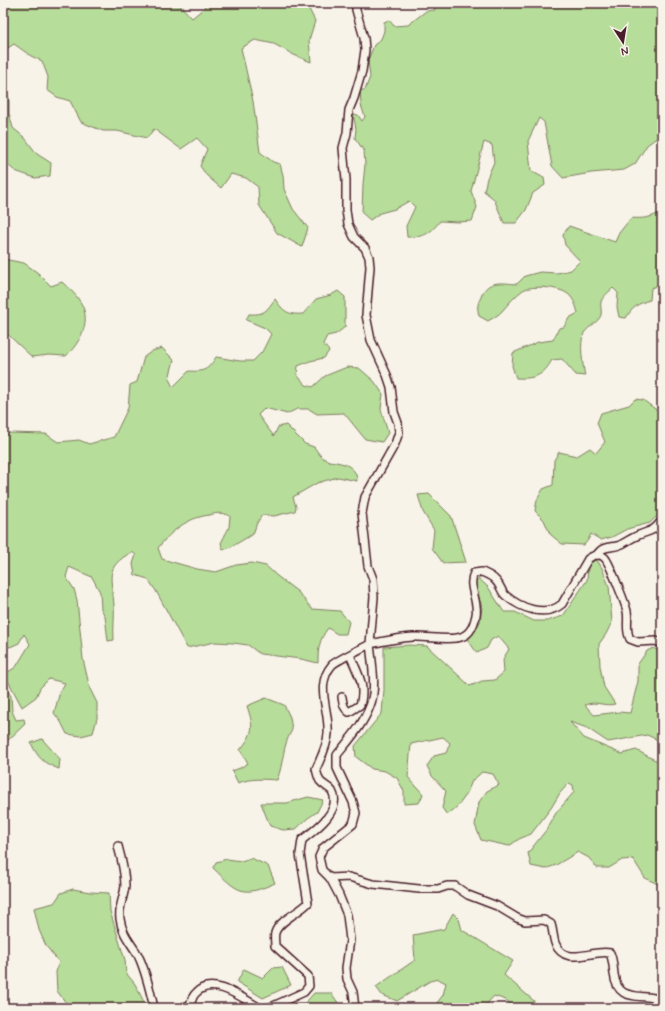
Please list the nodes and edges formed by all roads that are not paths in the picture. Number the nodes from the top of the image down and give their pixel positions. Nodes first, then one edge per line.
1 (356, 3) edge
2 (662, 520) edge
3 (597, 555) junction
4 (370, 644) junction
5 (662, 644) edge
6 (350, 656) junction
7 (342, 697) dead end
8 (118, 846) dead end
9 (330, 878) junction
10 (154, 1008) edge
11 (189, 1008) edge
12 (260, 1008) edge
13 (266, 1008) edge
14 (355, 1008) edge
15 (658, 1008) edge

1 - 4 street
2 - 3 street
3 - 4 street
3 - 5 street
4 - 6 street
4 - 9 street
6 - 7 street
6 - 13 street
8 - 10 street
9 - 14 street
9 - 15 street
11 - 12 street

